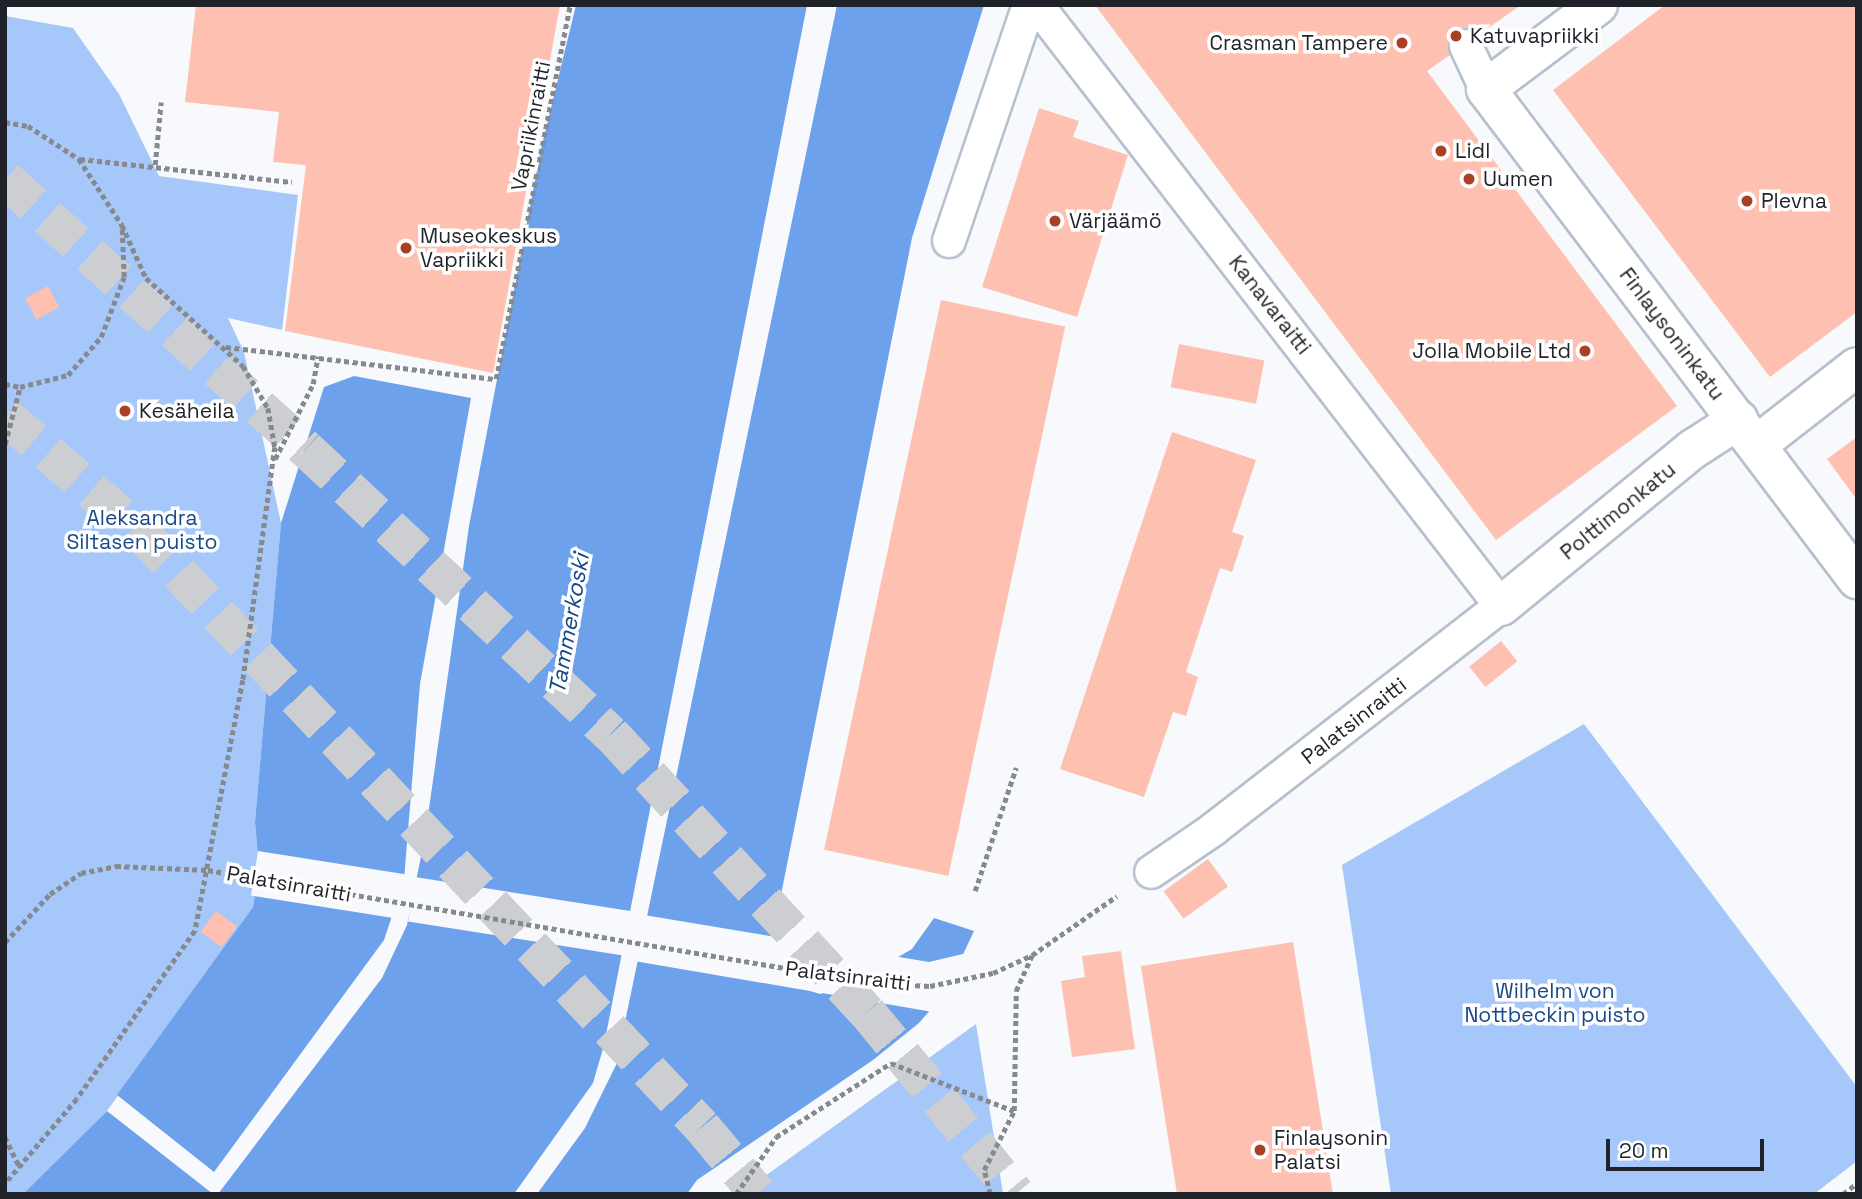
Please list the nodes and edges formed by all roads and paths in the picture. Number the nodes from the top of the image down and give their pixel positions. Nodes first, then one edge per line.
1 (570, 5) edge
2 (1029, 5) edge
3 (1037, 5) edge
4 (1598, 5) edge
5 (1466, 46) dead end
6 (1486, 89) junction
7 (161, 102) dead end
8 (5, 122) edge
9 (79, 159) junction
10 (155, 164) junction
11 (292, 182) dead end
12 (122, 225) junction
13 (949, 241) dead end
14 (226, 347) junction
15 (318, 356) junction
16 (1857, 367) edge
17 (5, 384) edge
18 (20, 387) junction
19 (1748, 432) junction
20 (5, 444) edge
21 (273, 463) junction
22 (1857, 579) edge
23 (1501, 606) junction
24 (1016, 768) dead end
25 (208, 870) junction
26 (1152, 873) joint
27 (975, 891) dead end
28 (5, 942) edge
29 (1032, 954) junction
30 (1014, 1111) junction
31 (5, 1137) edge
32 (21, 1168) junction
33 (1857, 1183) edge
34 (5, 1184) edge
35 (736, 1194) edge
36 (990, 1194) edge
37 (1843, 1194) edge

1 - 15 path, Vapriikinraitti
2 - 13 lane
3 - 23 lane, Kanavaraitti
4 - 6 street
5 - 6 lane
6 - 19 street, Finlaysoninkatu
7 - 10 path
8 - 9 path
9 - 10 path
9 - 12 path
10 - 11 path
12 - 14 path
12 - 18 path
14 - 15 path
14 - 21 path
15 - 21 path
16 - 19 street, Polttimonkatu
17 - 18 path
18 - 20 path
19 - 22 street, Finlaysoninkatu
19 - 23 street, Polttimonkatu
21 - 25 path
23 - 26 lane, Palatsinraitti
24 - 27 path
25 - 28 path, Palatsinraitti
25 - 29 path, Palatsinraitti, bridge
25 - 32 path
26 - 29 path, Palatsinraitti
29 - 30 path
30 - 35 path
30 - 36 path
31 - 32 path
32 - 34 path
33 - 37 path

